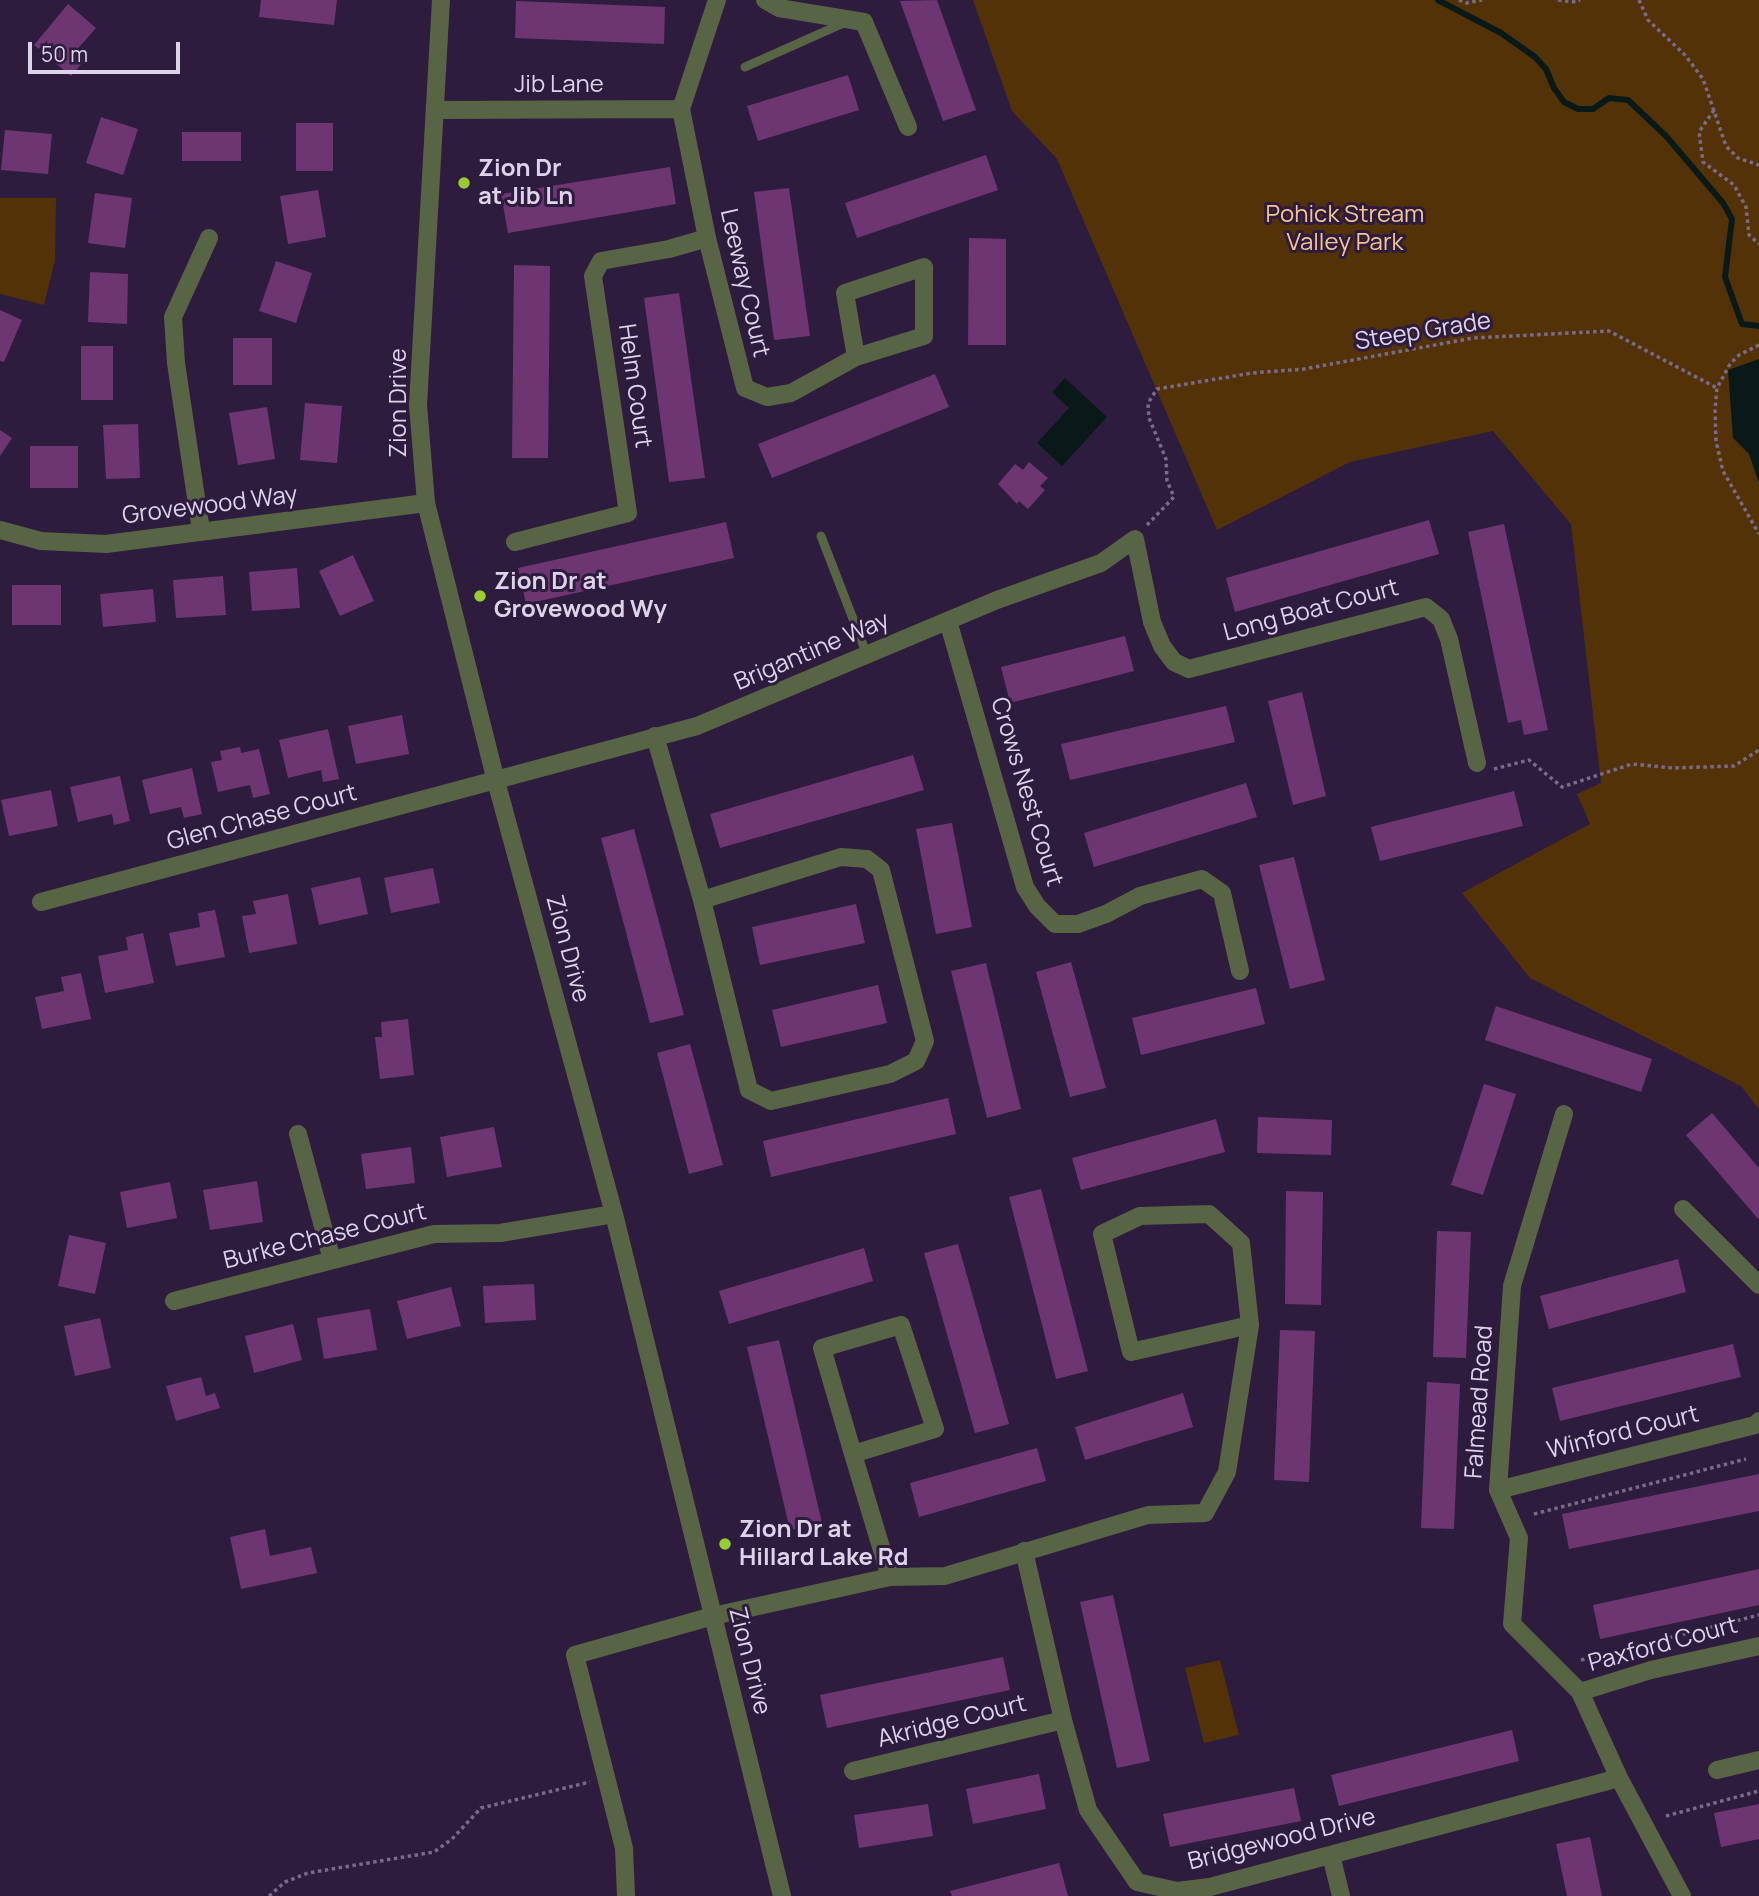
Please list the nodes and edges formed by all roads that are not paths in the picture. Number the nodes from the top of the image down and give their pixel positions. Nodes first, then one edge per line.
1 (441, 0) edge
2 (717, 0) edge
3 (765, 0) edge
4 (850, 20) junction
5 (745, 67) dead end
6 (681, 109) junction
7 (437, 110) junction
8 (908, 127) dead end
9 (209, 238) dead end
10 (708, 238) junction
11 (856, 357) junction
12 (426, 503) junction
13 (0, 530) edge
14 (201, 531) junction
15 (821, 536) dead end
16 (1135, 539) joint
17 (514, 542) dead end
18 (948, 621) junction
19 (867, 655) junction
20 (656, 736) junction
21 (1478, 763) road end
22 (496, 781) junction
23 (702, 900) junction
24 (41, 902) dead end
25 (1240, 971) dead end
26 (1564, 1114) dead end
27 (298, 1134) dead end
28 (1683, 1209) dead end
29 (614, 1214) junction
30 (332, 1260) junction
31 (1759, 1285) edge
32 (174, 1301) dead end
33 (1250, 1325) junction
34 (1759, 1421) edge
35 (853, 1454) junction
36 (1498, 1490) junction
37 (1024, 1550) junction
38 (890, 1577) junction
39 (713, 1616) junction
40 (1759, 1646) edge
41 (1580, 1692) junction
42 (1063, 1720) junction
43 (1759, 1760) edge
44 (1717, 1770) dead end
45 (853, 1771) dead end
46 (1619, 1779) junction
47 (1331, 1855) junction
48 (1134, 1889) edge
49 (626, 1896) edge
50 (782, 1896) edge
51 (1341, 1896) edge
52 (1682, 1896) edge

1 - 7 street, Zion Drive
2 - 6 street
3 - 4 street
4 - 5 lane
4 - 8 street
6 - 7 street, Jib Lane
6 - 10 street, Leeway Court
7 - 12 street, Zion Drive
9 - 14 street
10 - 11 street, Leeway Court
10 - 17 street, Helm Court
11 - 11 street, Leeway Court
12 - 14 street, Grovewood Way
12 - 22 street, Zion Drive
13 - 14 street, Grovewood Way
15 - 19 lane
16 - 18 street, Brigantine Way
16 - 21 street, Long Boat Court
18 - 19 street, Brigantine Way
18 - 25 street, Crows Nest Court
19 - 20 street, Brigantine Way
20 - 22 street, Brigantine Way
20 - 23 street
22 - 24 street, Glen Chase Court
22 - 29 street, Zion Drive
23 - 23 street
26 - 36 street, Falmead Road
27 - 30 street
28 - 31 street
29 - 30 street, Burke Chase Court
29 - 39 street, Zion Drive
30 - 32 street, Burke Chase Court
33 - 33 street
33 - 37 street
34 - 36 street, Winford Court
35 - 35 street
35 - 38 street
36 - 41 street, Falmead Road
37 - 38 street
37 - 42 street, Bridgewood Drive
38 - 39 street
39 - 49 street
39 - 50 street, Zion Drive
40 - 41 street, Paxford Court
41 - 46 street, Falmead Road
42 - 45 street, Akridge Court
42 - 48 street, Bridgewood Drive
43 - 44 street
46 - 47 street, Bridgewood Drive
46 - 52 street, Falmead Road
47 - 48 street, Bridgewood Drive
47 - 51 street

